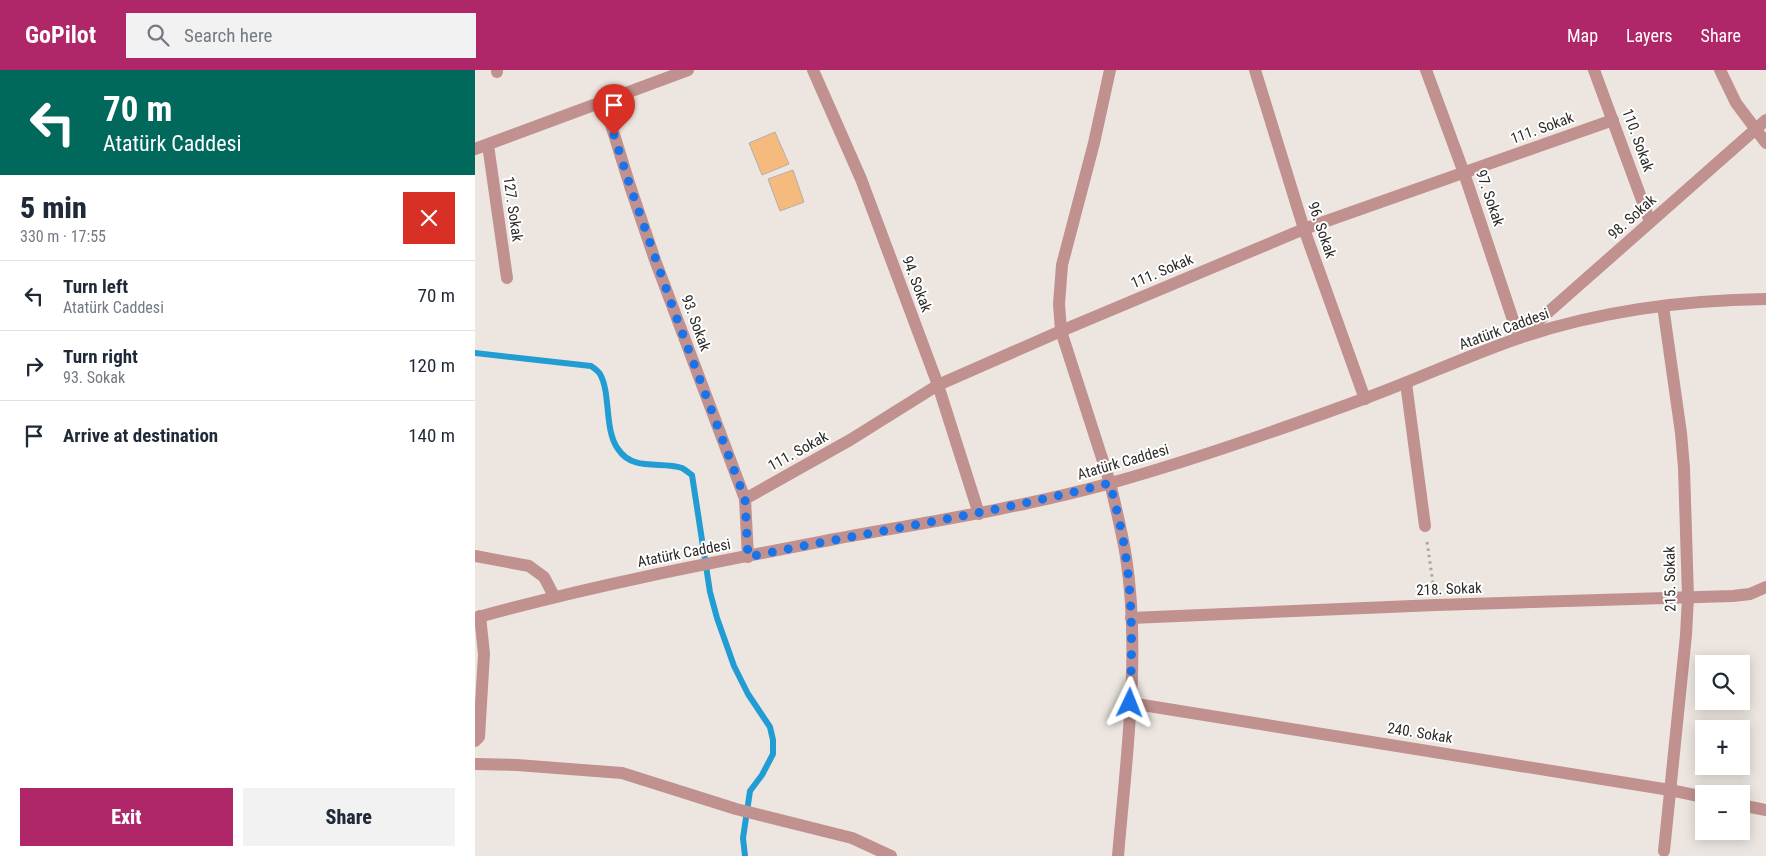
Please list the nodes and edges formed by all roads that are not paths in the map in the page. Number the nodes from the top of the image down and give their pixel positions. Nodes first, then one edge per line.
1 (688, 70) edge
2 (813, 70) edge
3 (1110, 70) edge
4 (1255, 70) edge
5 (1426, 70) edge
6 (1594, 70) edge
7 (1720, 70) edge
8 (665, 74) edge
9 (604, 102) junction
10 (1613, 120) junction
11 (1766, 120) edge
12 (1756, 129) junction
13 (1766, 144) edge
14 (488, 145) junction
15 (475, 150) edge
16 (1464, 174) junction
17 (1651, 222) junction
18 (1304, 229) junction
19 (507, 278) dead end
20 (1766, 300) edge
21 (1663, 306) junction
22 (1061, 331) junction
23 (1519, 338) junction
24 (1406, 383) junction
25 (938, 385) junction
26 (1365, 399) junction
27 (1110, 483) junction
28 (745, 499) junction
29 (979, 514) junction
30 (1425, 526) road end
31 (475, 556) edge
32 (748, 557) junction
33 (1766, 587) edge
34 (554, 596) junction
35 (1688, 597) junction
36 (477, 617) edge
37 (1131, 618) junction
38 (1130, 703) junction
39 (475, 741) edge
40 (475, 764) edge
41 (1670, 790) junction
42 (1695, 795) edge
43 (1750, 807) edge
44 (1766, 810) edge
45 (1664, 851) dead end
46 (891, 856) edge
47 (1118, 856) edge

1 - 8 street
2 - 25 street, 94. Sokak
3 - 22 street
4 - 18 street, 96. Sokak
5 - 16 street, 97. Sokak
6 - 10 street, 110. Sokak
7 - 12 street
8 - 9 street
9 - 14 street
9 - 28 street, 93. Sokak
10 - 16 street, 111. Sokak
10 - 17 street, 110. Sokak
11 - 12 street, 98. Sokak
12 - 13 street
12 - 17 street, 98. Sokak
14 - 15 street
14 - 19 street, 127. Sokak
16 - 18 street, 111. Sokak
16 - 23 street, 97. Sokak
17 - 23 street, 98. Sokak
18 - 22 street, 111. Sokak
18 - 26 street, 96. Sokak
20 - 21 street, Atatürk Caddesi
21 - 23 street, Atatürk Caddesi
21 - 35 street, 215. Sokak
22 - 25 street, 111. Sokak
22 - 27 street
23 - 24 street, Atatürk Caddesi
24 - 26 street, Atatürk Caddesi
24 - 30 street
25 - 28 street, 111. Sokak
25 - 29 street, 94. Sokak
26 - 27 street, Atatürk Caddesi
27 - 29 street, Atatürk Caddesi
27 - 37 street
28 - 32 street, 93. Sokak
29 - 32 street, Atatürk Caddesi
31 - 34 street
32 - 34 street, Atatürk Caddesi
33 - 35 street, 218. Sokak
34 - 36 street, Atatürk Caddesi
35 - 37 street, 218. Sokak
35 - 41 street, 215. Sokak
36 - 39 street
37 - 38 street
38 - 41 street, 240. Sokak
38 - 47 street
40 - 46 street
41 - 42 street, 240. Sokak
41 - 45 street, 215. Sokak
43 - 44 street

